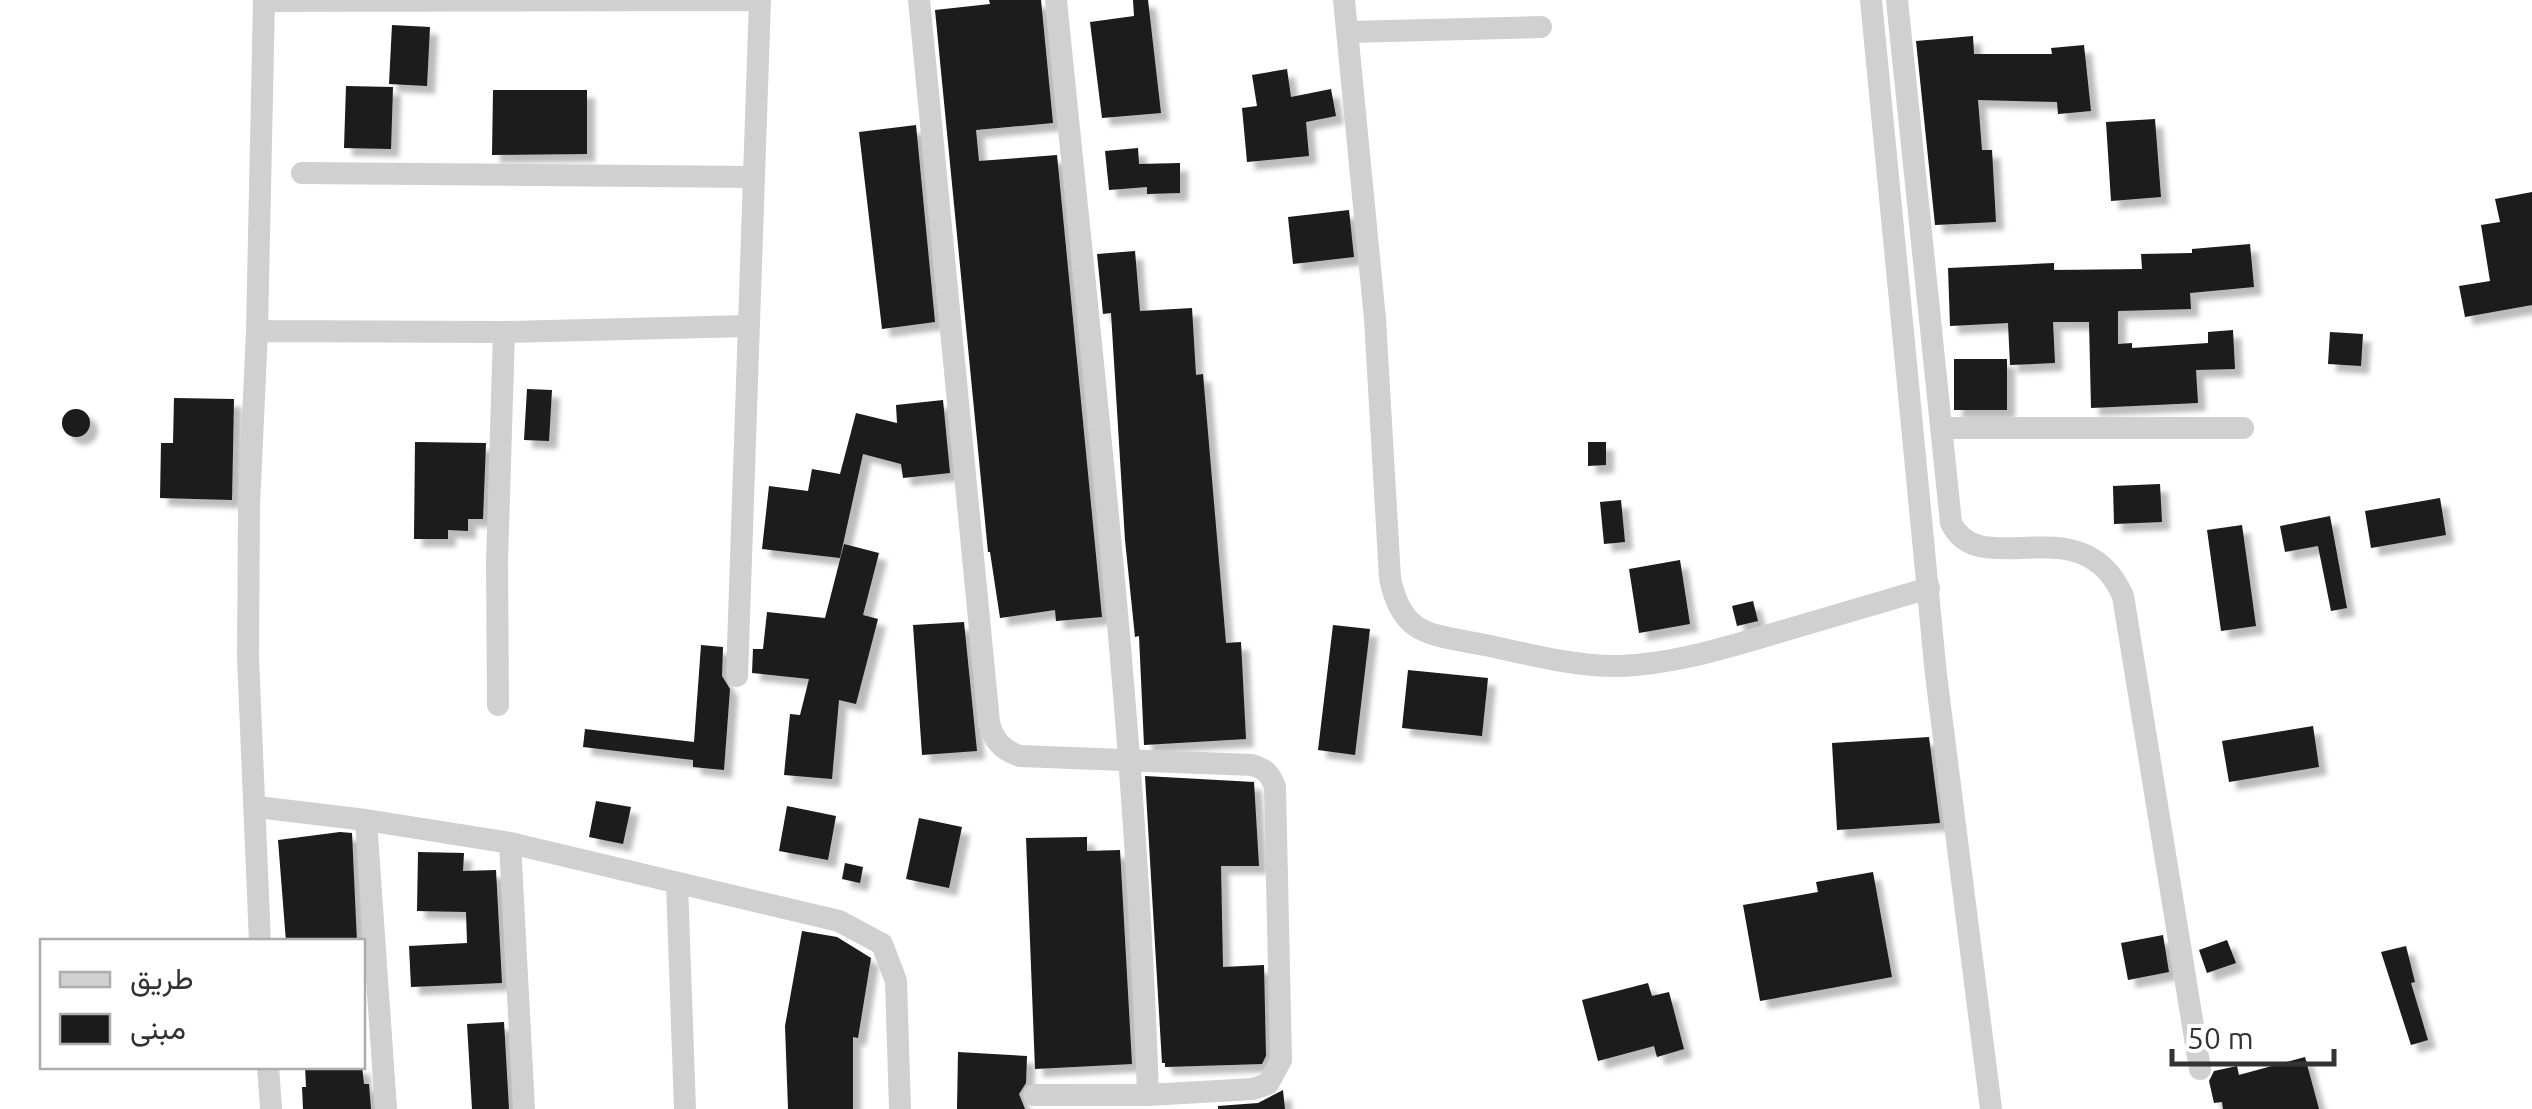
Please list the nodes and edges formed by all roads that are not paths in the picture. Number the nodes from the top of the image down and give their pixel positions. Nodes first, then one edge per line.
1 (264, 0) edge
2 (760, 0) edge
3 (919, 0) edge
4 (1056, 0) edge
5 (1344, 0) edge
6 (1871, 0) edge
7 (1896, 0) edge
8 (1541, 28) dead end
9 (1348, 32) junction
10 (302, 173) dead end
11 (752, 177) junction
12 (748, 326) junction
13 (257, 331) junction
14 (504, 332) junction
15 (1941, 428) junction
16 (2242, 428) dead end
17 (1929, 588) junction
18 (737, 676) dead end
19 (498, 705) dead end
20 (1131, 758) junction
21 (257, 807) junction
22 (366, 820) junction
23 (510, 842) junction
24 (677, 884) junction
25 (260, 939) edge
26 (2200, 1068) dead end
27 (268, 1069) edge
28 (1034, 1095) dead end
29 (1148, 1095) junction
30 (271, 1109) edge
31 (386, 1109) edge
32 (524, 1109) edge
33 (685, 1109) edge
34 (900, 1109) edge
35 (1991, 1109) edge

1 - 2 street
1 - 13 street
2 - 11 street
3 - 20 street
4 - 20 street
5 - 9 street
6 - 17 street
7 - 15 street
8 - 9 street
9 - 17 street
10 - 11 street
11 - 12 street
12 - 14 street
12 - 18 street
13 - 14 street
13 - 21 street
14 - 19 street
15 - 16 street
15 - 26 street
17 - 35 street
20 - 29 street
20 - 29 street
21 - 22 street
21 - 25 street
22 - 23 street
22 - 31 street
23 - 24 street
23 - 32 street
24 - 33 street
24 - 34 street
27 - 30 street
28 - 29 street

